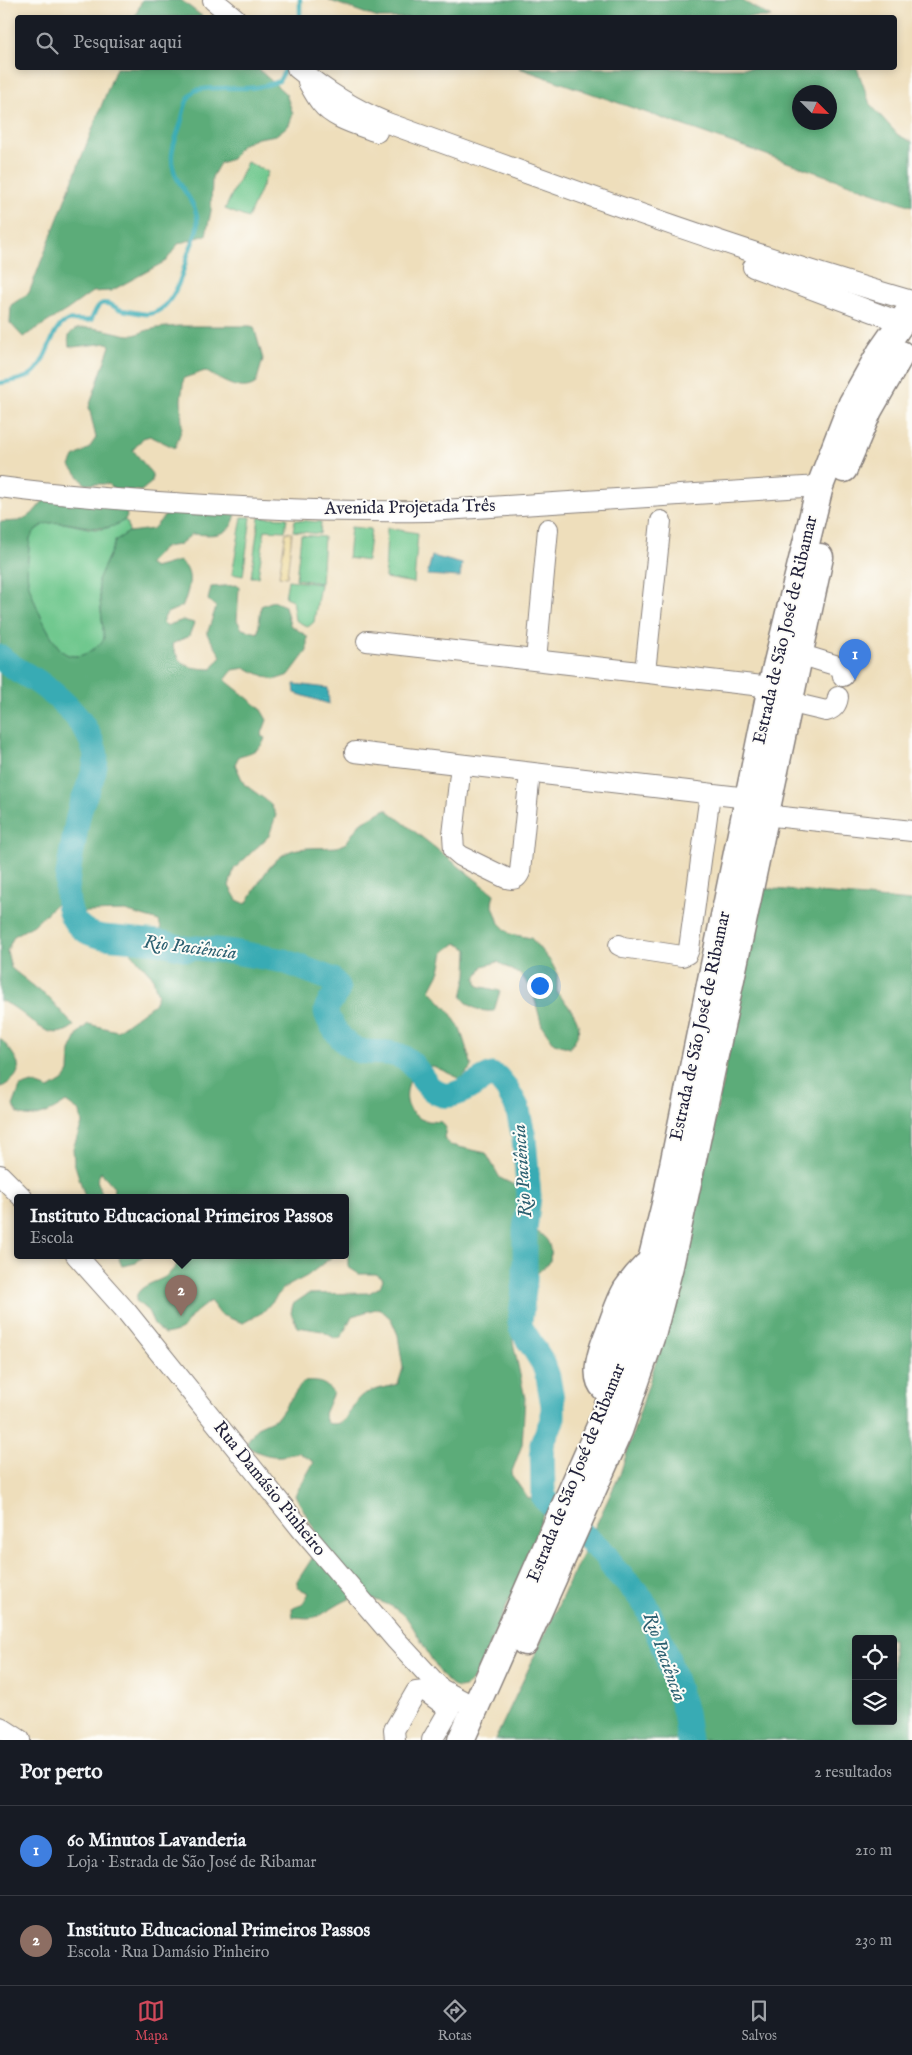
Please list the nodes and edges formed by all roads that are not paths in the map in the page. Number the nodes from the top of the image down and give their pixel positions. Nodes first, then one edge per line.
1 (213, 0) edge
2 (231, 15) edge
3 (300, 70) edge
4 (909, 317) edge
5 (820, 486) junction
6 (0, 487) edge
7 (661, 521) dead end
8 (548, 529) dead end
9 (367, 641) dead end
10 (799, 654) junction
11 (536, 660) junction
12 (645, 672) junction
13 (843, 676) dead end
14 (780, 694) junction
15 (838, 697) dead end
16 (355, 752) dead end
17 (461, 765) junction
18 (530, 773) junction
19 (710, 794) junction
20 (756, 806) junction
21 (912, 831) edge
22 (619, 945) dead end
23 (0, 1175) edge
24 (19, 1194) edge
25 (80, 1259) edge
26 (623, 1393) junction
27 (561, 1541) junction
28 (459, 1704) junction
29 (0, 1727) edge
30 (20, 1740) edge
31 (394, 1740) edge
32 (432, 1740) edge
33 (461, 1740) edge
34 (480, 1740) edge

1 - 2 street
3 - 4 street
4 - 5 main road, Estrada de São José de Ribamar
4 - 10 main road, Estrada de São José de Ribamar
5 - 6 street, Avenida Projetada Três
5 - 14 main road, Estrada de São José de Ribamar
7 - 12 street
8 - 11 street
9 - 11 street
10 - 13 street
10 - 14 main road, Estrada de São José de Ribamar
11 - 12 street
12 - 14 street
14 - 15 street
14 - 20 main road, Estrada de São José de Ribamar
16 - 17 street
17 - 18 street
17 - 18 street
18 - 19 street
19 - 20 street
19 - 22 street
20 - 21 street
20 - 26 main road, Estrada de São José de Ribamar
20 - 26 main road, Estrada de São José de Ribamar
23 - 24 street
25 - 28 street, Rua Damásio Pinheiro
26 - 27 main road, Estrada de São José de Ribamar
27 - 28 main road, Estrada de São José de Ribamar
27 - 34 main road, Estrada de São José de Ribamar
28 - 31 street
28 - 32 street
28 - 33 main road, Estrada de São José de Ribamar
29 - 30 street

